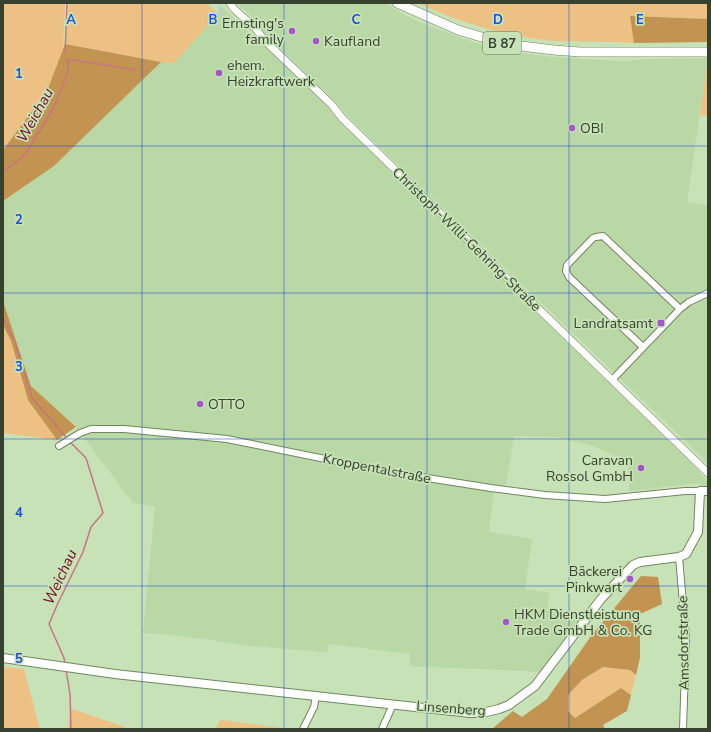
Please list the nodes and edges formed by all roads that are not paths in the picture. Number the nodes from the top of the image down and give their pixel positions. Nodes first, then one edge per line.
1 (230, 3) edge
2 (397, 3) edge
3 (708, 52) edge
4 (708, 294) edge
5 (680, 309) junction
6 (643, 347) junction
7 (612, 380) junction
8 (59, 446) dead end
9 (708, 473) edge
10 (704, 491) edge
11 (679, 557) junction
12 (3, 658) edge
13 (316, 696) junction
14 (392, 704) junction
15 (303, 729) edge
16 (382, 729) edge
17 (683, 729) edge

1 - 7 street, Christoph-Willi-Gehring-Straße
2 - 3 main road, B 87
4 - 5 street
5 - 6 street
5 - 6 street
6 - 7 street
7 - 9 street, Christoph-Willi-Gehring-Straße
8 - 10 street, Kroppentalstraße
10 - 11 main road
11 - 14 main road, Linsenberg
11 - 17 street, Amsdorfstraße
12 - 13 main road, Linsenberg
13 - 14 main road, Linsenberg
13 - 15 street
14 - 16 street

